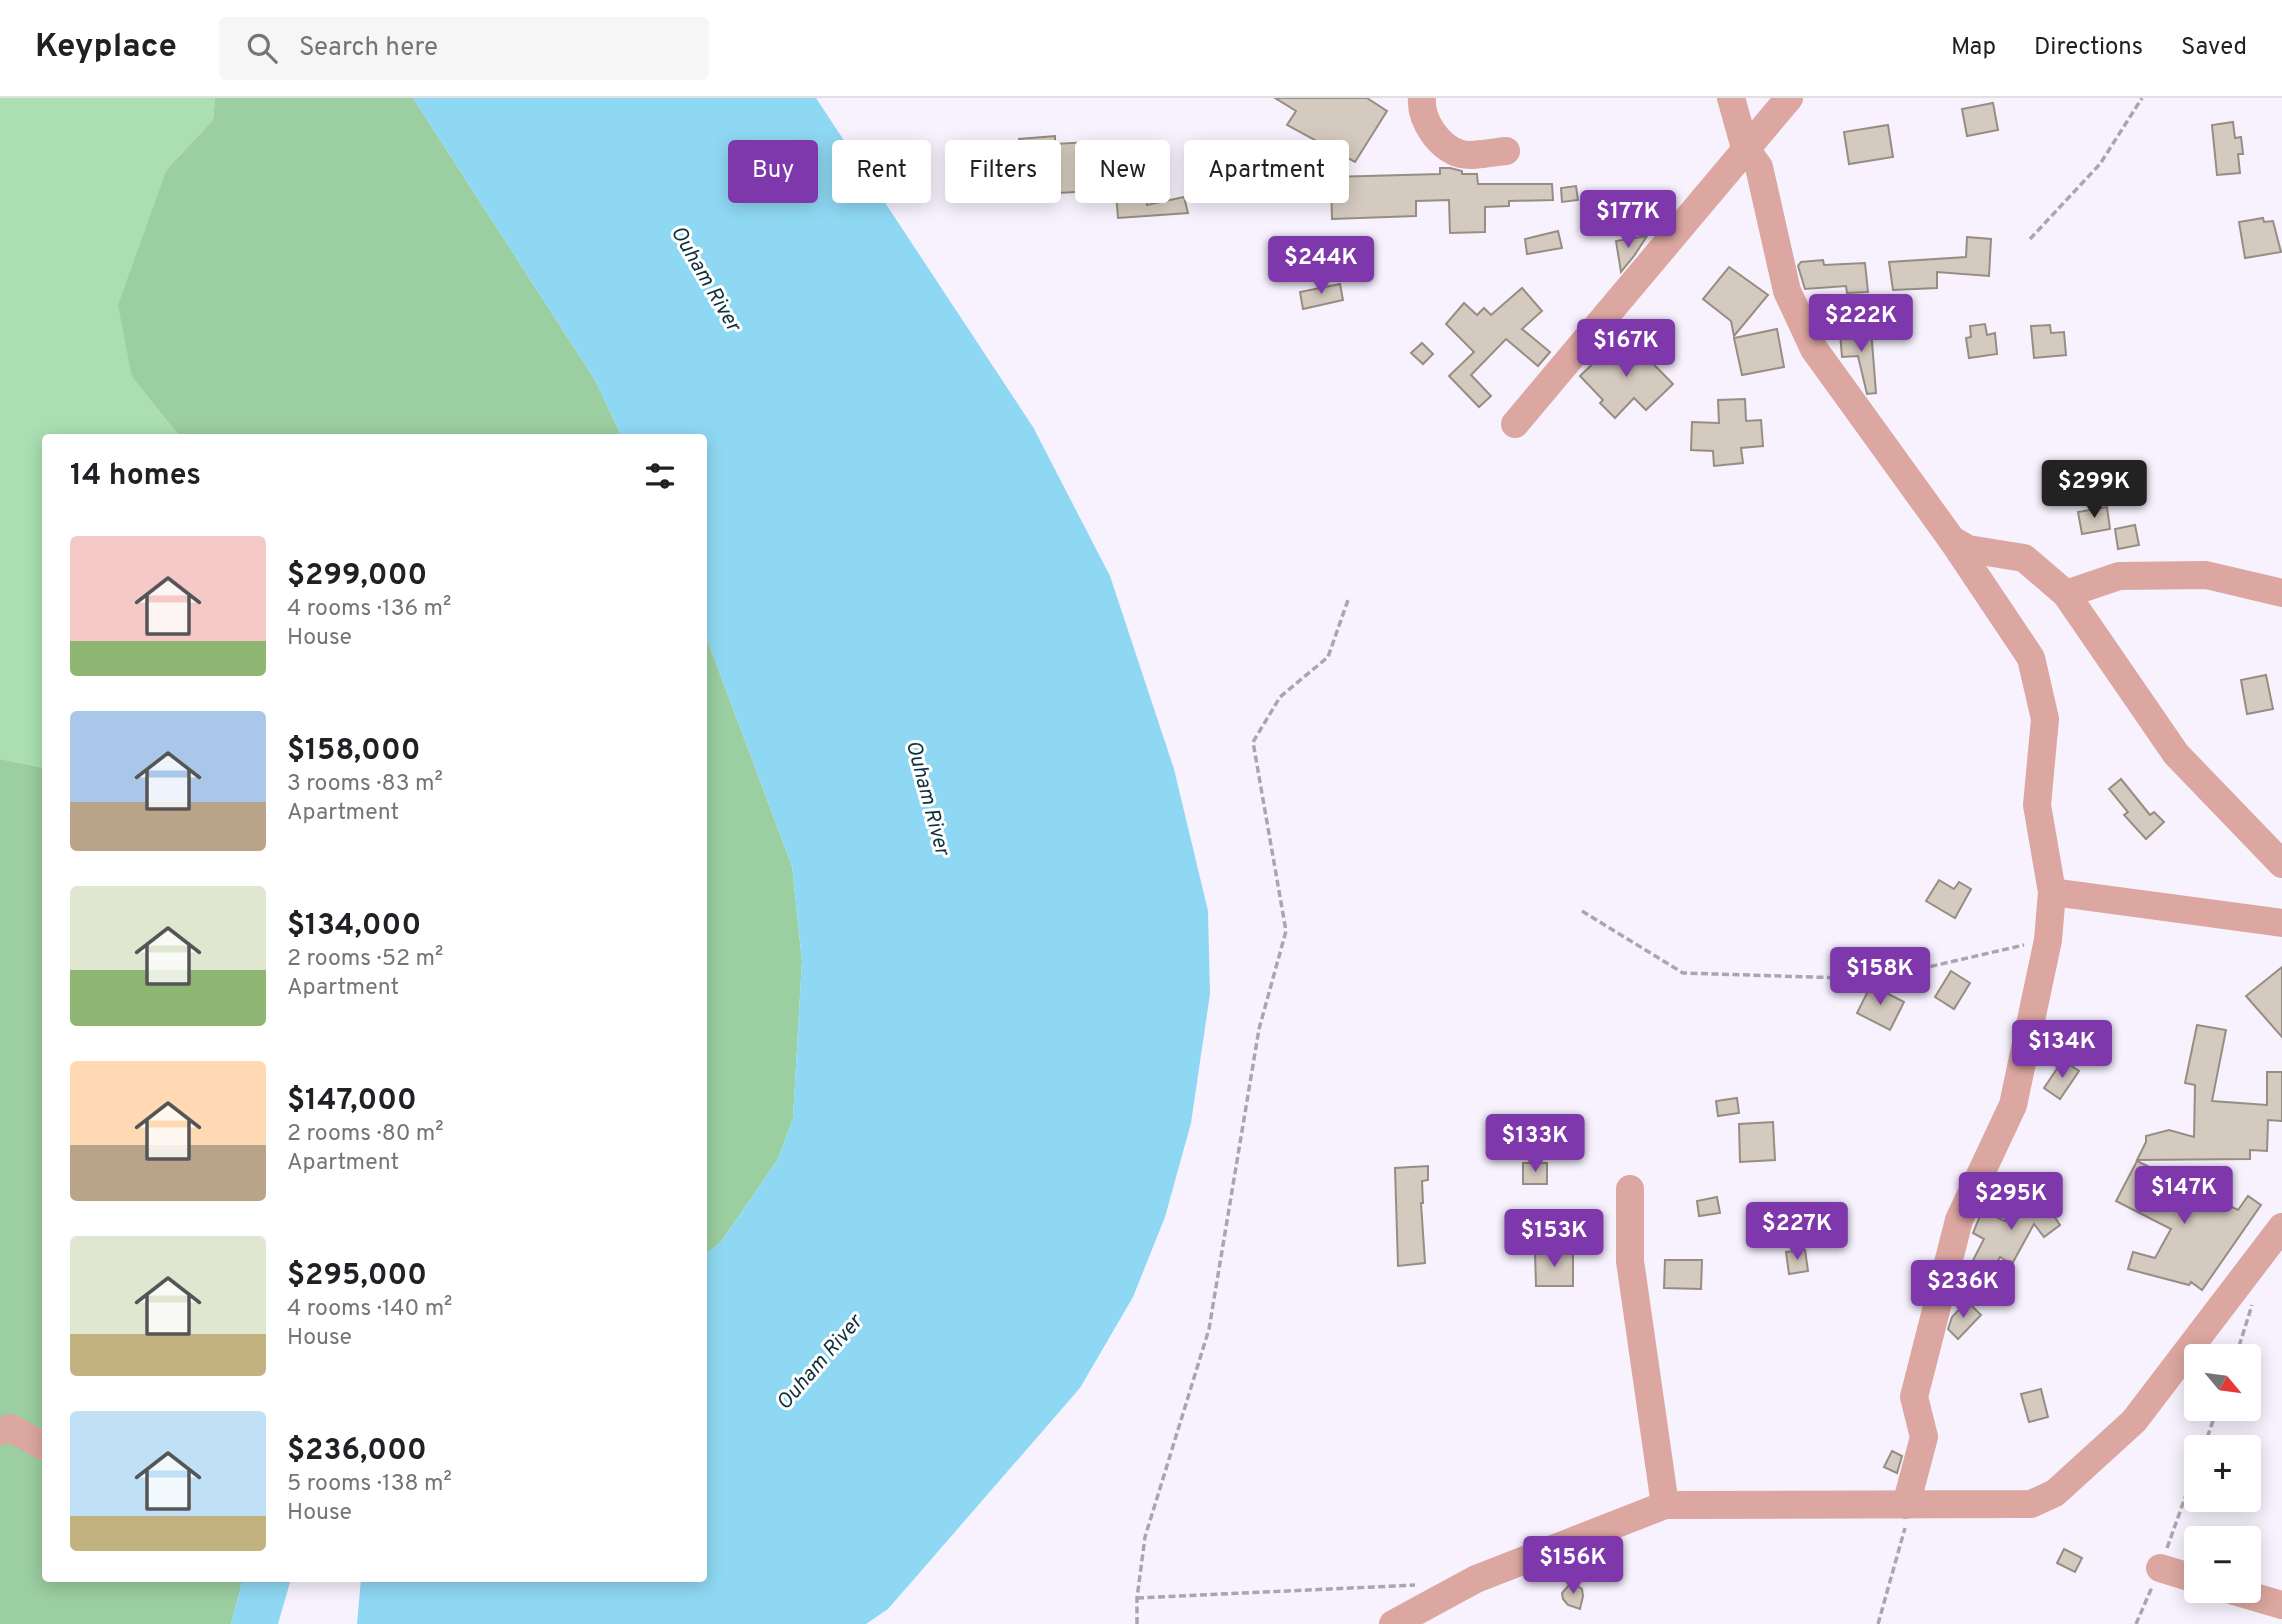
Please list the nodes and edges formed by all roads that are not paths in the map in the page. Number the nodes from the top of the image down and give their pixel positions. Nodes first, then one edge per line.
1 (1422, 98) edge
2 (1731, 98) edge
3 (1789, 98) edge
4 (1745, 148) junction
5 (1506, 151) dead end
6 (1515, 424) dead end
7 (1952, 540) junction
8 (2282, 593) edge
9 (2066, 594) junction
10 (2282, 864) edge
11 (2052, 892) junction
12 (2282, 923) edge
13 (1630, 1189) dead end
14 (2282, 1227) edge
15 (0, 1432) edge
16 (42, 1445) edge
17 (1665, 1505) junction
18 (1906, 1505) junction
19 (2160, 1568) dead end
20 (2184, 1575) edge
21 (2261, 1599) edge
22 (2282, 1605) edge
23 (1393, 1624) edge

1 - 5 street
2 - 4 street
3 - 4 street
4 - 6 street
4 - 7 street
7 - 9 street
7 - 11 street
8 - 9 street
9 - 10 street
11 - 12 street
11 - 18 street
13 - 17 street
14 - 18 street
15 - 16 street
17 - 18 street
17 - 23 street
19 - 20 street
21 - 22 street

